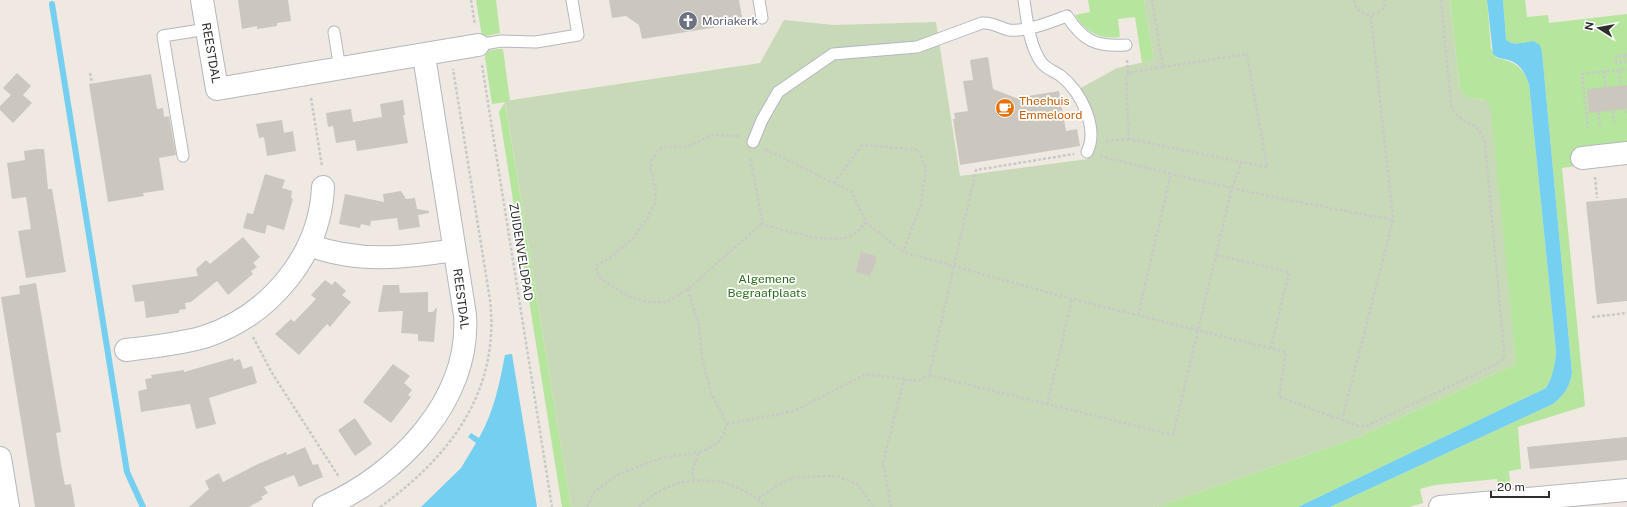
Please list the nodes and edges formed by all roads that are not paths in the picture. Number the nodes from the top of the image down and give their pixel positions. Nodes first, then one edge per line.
1 (202, 0) edge
2 (572, 0) edge
3 (759, 0) edge
4 (1024, 0) edge
5 (762, 18) dead end
6 (1028, 27) junction
7 (207, 29) junction
8 (334, 32) dead end
9 (1126, 44) dead end
10 (478, 45) joint
11 (424, 56) junction
12 (340, 69) junction
13 (753, 142) road end
14 (1089, 148) road end
15 (1627, 153) edge
16 (183, 156) dead end
17 (1588, 165) road end
18 (323, 177) road end
19 (309, 245) junction
20 (454, 250) junction
21 (133, 355) dead end
22 (0, 458) edge
23 (1627, 490) edge
24 (8, 507) edge
25 (324, 507) edge
26 (1440, 507) edge

1 - 7 street, REESTDAL
2 - 10 lane
3 - 5 lane
4 - 6 lane
6 - 9 lane
6 - 13 lane
6 - 14 lane
7 - 12 street, REESTDAL
7 - 16 lane
8 - 12 lane
10 - 11 street, REESTDAL
11 - 12 street, REESTDAL
11 - 20 street, REESTDAL
15 - 17 street
18 - 19 street
19 - 20 street
19 - 21 street
20 - 25 street, REESTDAL
22 - 24 street
23 - 26 street

